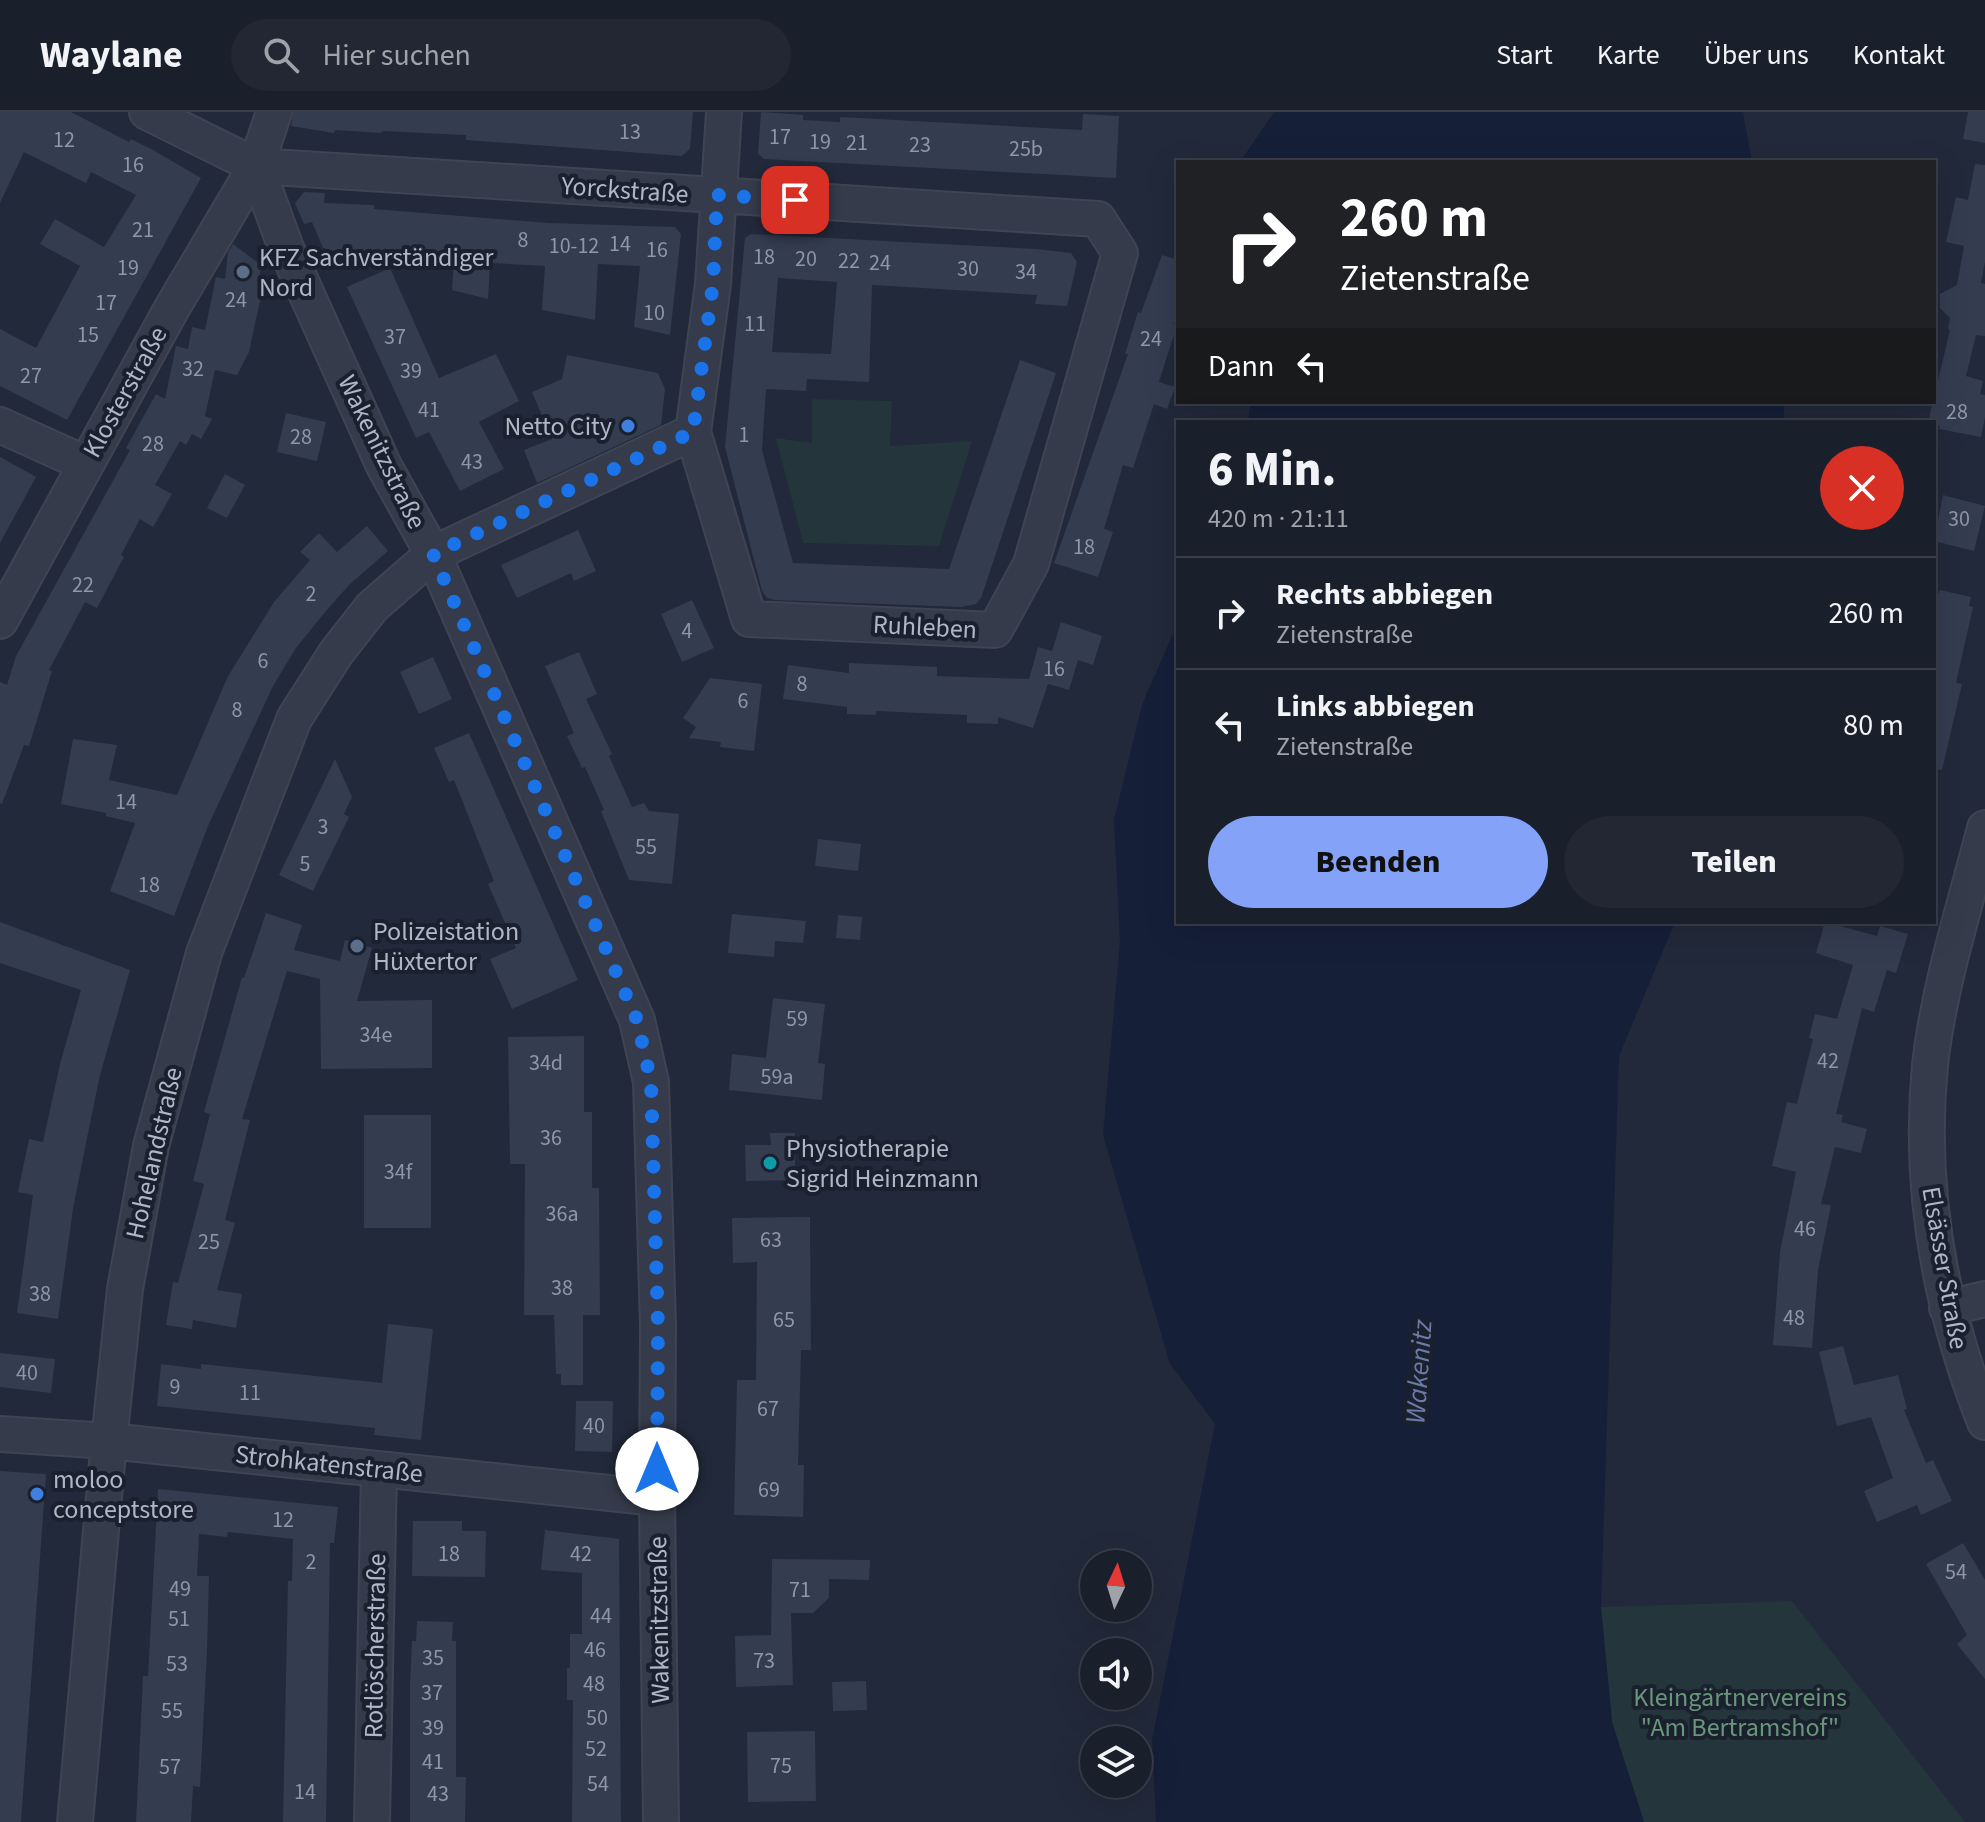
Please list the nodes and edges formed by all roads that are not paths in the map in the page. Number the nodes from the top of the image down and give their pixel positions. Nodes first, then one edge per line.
1 (147, 112) edge
2 (274, 112) edge
3 (724, 112) edge
4 (256, 166) junction
5 (717, 195) junction
6 (1120, 253) joint
7 (0, 425) edge
8 (693, 432) junction
9 (86, 464) junction
10 (433, 554) junction
11 (0, 621) edge
12 (1985, 828) edge
13 (1985, 1299) edge
14 (1947, 1308) junction
15 (1985, 1422) edge
16 (0, 1434) edge
17 (109, 1441) junction
18 (379, 1469) junction
19 (657, 1498) junction
20 (75, 1822) edge
21 (372, 1822) edge
22 (661, 1822) edge

1 - 4 street
2 - 4 street
3 - 5 street
4 - 5 street, Yorckstraße
4 - 9 street, Klosterstraße
4 - 10 street, Wakenitzstraße
5 - 6 street, Yorckstraße
5 - 8 street
6 - 8 street, Ruhleben
7 - 9 street
8 - 10 street, Hohelandstraße
9 - 11 street, Klosterstraße
10 - 17 street, Hohelandstraße
10 - 19 street, Wakenitzstraße
12 - 14 street, Elsässer Straße
13 - 14 street
14 - 15 street, Elsässer Straße
16 - 17 street, Strohkatenstraße
17 - 18 street, Strohkatenstraße
17 - 20 street, Hohelandstraße
18 - 19 street, Strohkatenstraße
18 - 21 street, Rotlöscherstraße
19 - 22 street, Wakenitzstraße

